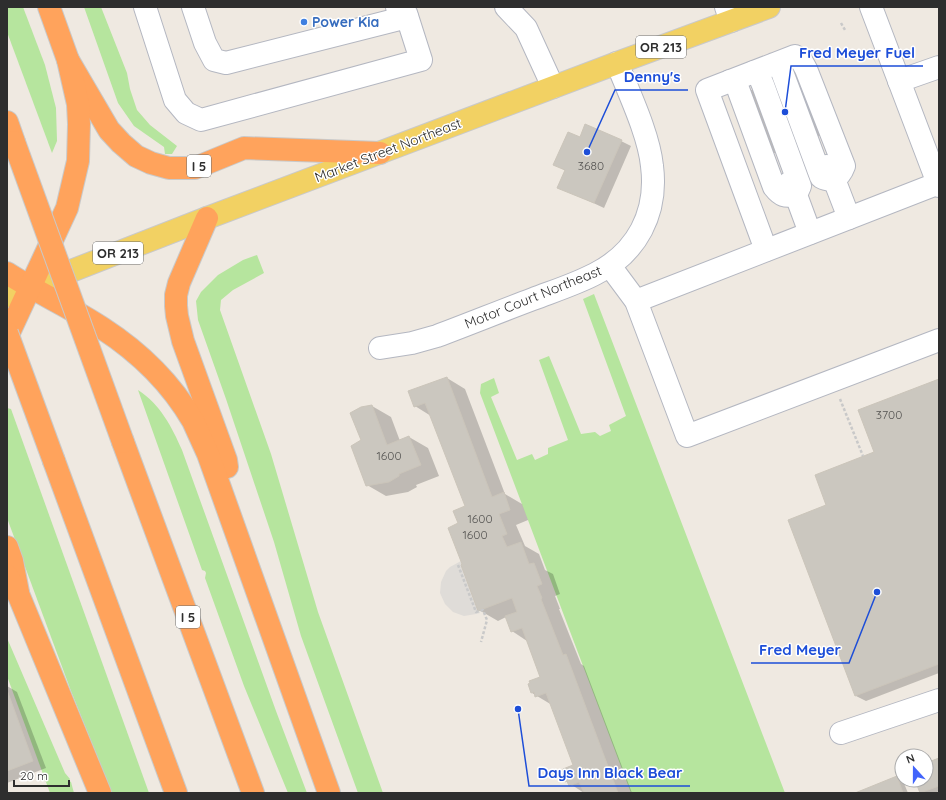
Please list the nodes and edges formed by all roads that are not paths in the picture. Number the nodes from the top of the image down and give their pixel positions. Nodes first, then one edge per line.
1 (49, 7) edge
2 (145, 7) edge
3 (193, 7) edge
4 (506, 7) edge
5 (769, 7) edge
6 (871, 7) edge
7 (402, 12) edge
8 (728, 14) edge
9 (68, 60) junction
10 (617, 63) junction
11 (939, 67) edge
12 (757, 71) junction
13 (899, 81) junction
14 (553, 87) junction
15 (10, 132) edge
16 (380, 153) junction
17 (939, 184) edge
18 (207, 218) junction
19 (849, 218) junction
20 (810, 233) junction
21 (766, 250) junction
22 (610, 266) junction
23 (7, 273) edge
24 (29, 288) junction
25 (7, 296) edge
26 (636, 301) junction
27 (7, 333) edge
28 (7, 337) edge
29 (939, 340) edge
30 (380, 348) dead end
31 (237, 532) junction
32 (7, 546) edge
33 (7, 576) edge
34 (19, 596) junction
35 (939, 700) edge
36 (841, 733) dead end
37 (100, 793) edge
38 (176, 793) edge
39 (253, 793) edge
40 (329, 793) edge

1 - 9 highway, I 5
2 - 7 street
3 - 7 street
4 - 14 street
5 - 8 main road, Market Street Northeast / OR 213
6 - 13 street
8 - 10 main road, Market Street Northeast / OR 213
9 - 16 highway, I 5
9 - 24 highway, I 5
10 - 14 main road, Market Street Northeast / OR 213
10 - 22 street, Motor Court Northeast
11 - 13 street
12 - 19 street
12 - 20 street
12 - 21 street
13 - 17 street
14 - 16 main road, Market Street Northeast / OR 213
15 - 39 highway, I 5, bridge
16 - 18 main road, Market Street Northeast / OR 213
17 - 19 street
18 - 24 main road, Market Street Northeast / OR 213
18 - 31 highway
19 - 20 street
20 - 21 street
21 - 26 street
22 - 26 street
22 - 30 street, Motor Court Northeast
23 - 24 highway
24 - 25 main road, Market Street Northeast
24 - 28 highway, I 5
24 - 31 highway
26 - 29 street
27 - 38 highway, bridge
31 - 40 highway
32 - 34 highway
33 - 34 highway
34 - 37 highway
35 - 36 street

